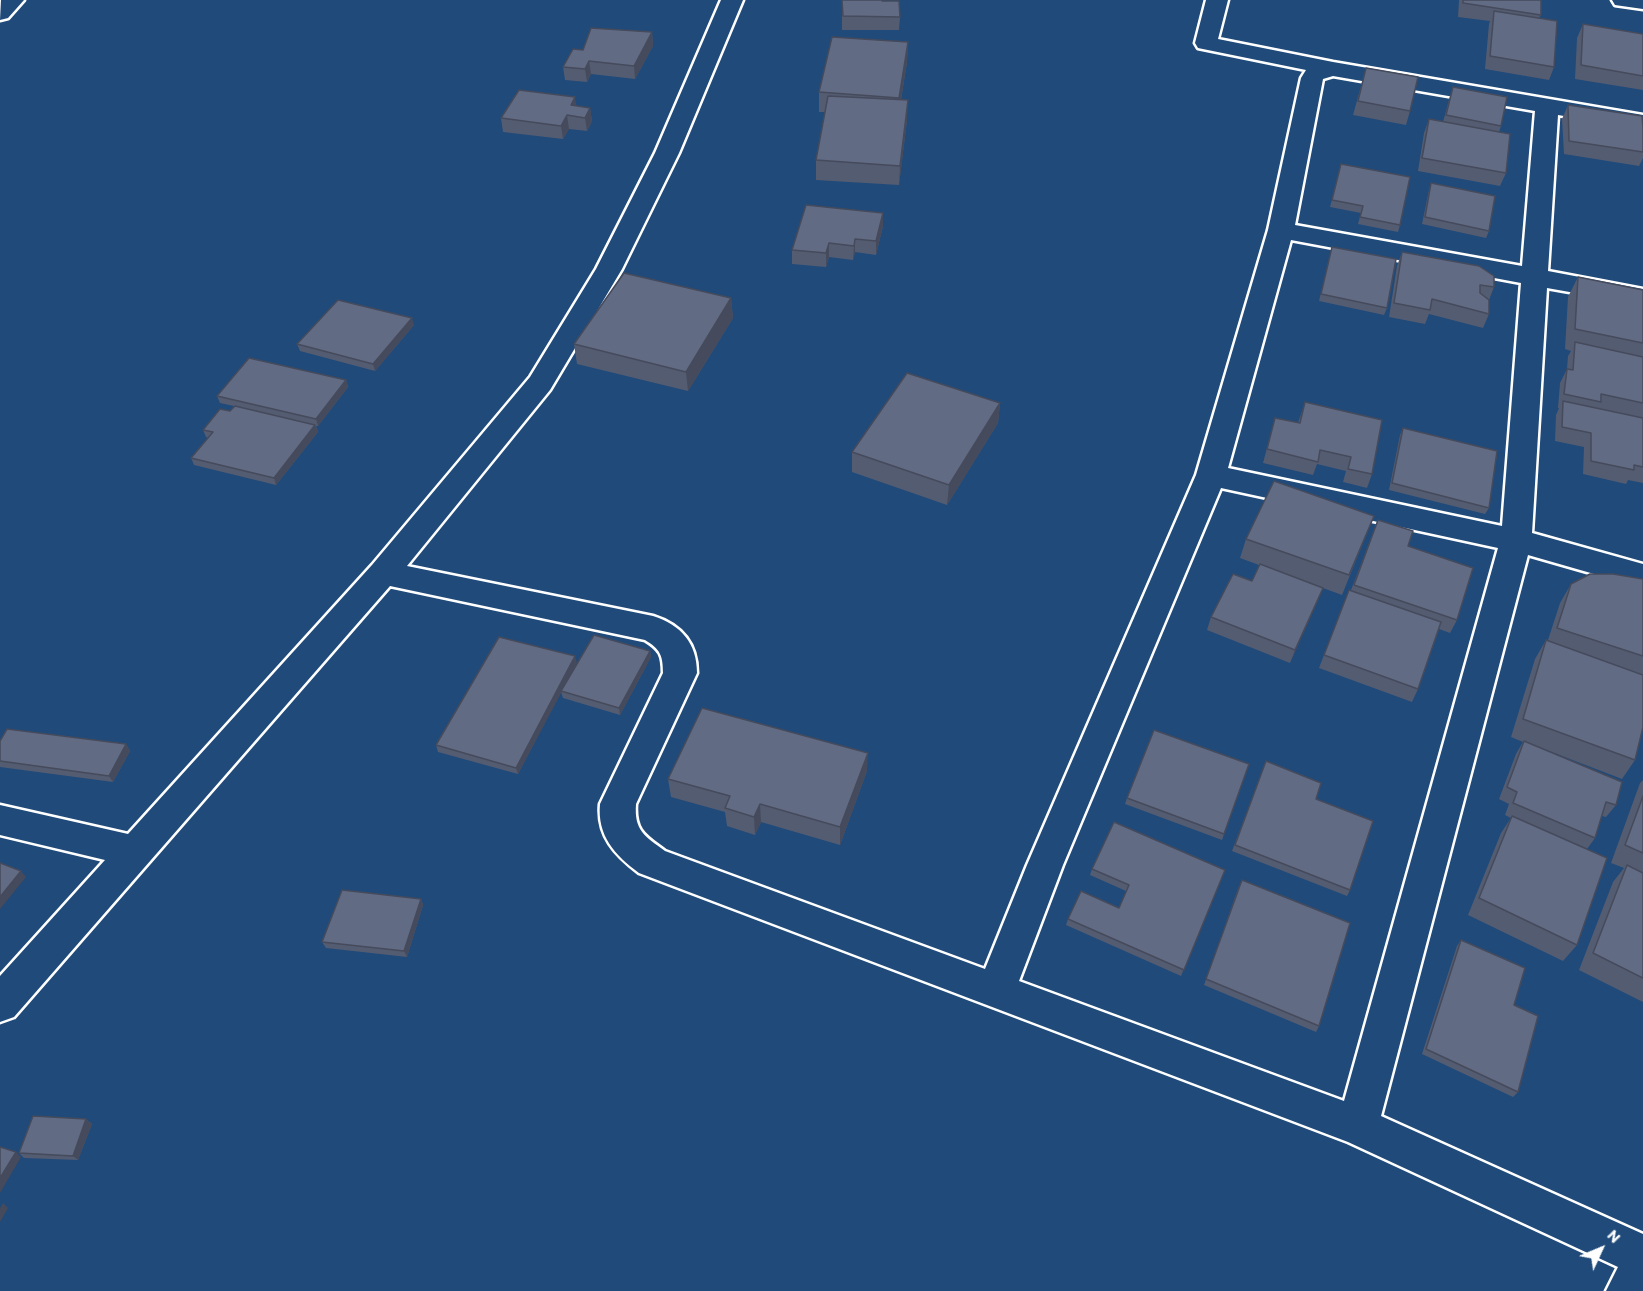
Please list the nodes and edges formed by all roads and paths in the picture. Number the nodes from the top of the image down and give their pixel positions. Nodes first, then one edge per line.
1 (13, 0) edge
2 (732, 0) edge
3 (1217, 0) edge
4 (1623, 0) edge
5 (1643, 3) edge
6 (0, 13) edge
7 (1333, 69) junction
8 (1547, 106) junction
9 (1643, 122) edge
10 (1281, 230) junction
11 (1536, 278) junction
12 (1643, 297) edge
13 (1211, 474) junction
14 (1516, 540) junction
15 (383, 573) junction
16 (1643, 576) edge
17 (0, 820) edge
18 (135, 851) junction
19 (996, 991) junction
20 (0, 1004) edge
21 (1358, 1126) junction
22 (1643, 1256) edge
23 (1643, 1269) edge
24 (1628, 1291) edge

1 - 6 street
2 - 15 street
3 - 7 street
4 - 5 street
7 - 8 street
7 - 10 street
8 - 9 street
8 - 11 street
10 - 11 street
10 - 13 street
11 - 12 street
11 - 14 street
13 - 14 street
13 - 19 street
14 - 16 street
14 - 21 street
15 - 18 street
15 - 19 street
17 - 18 street
18 - 20 street
19 - 21 street
21 - 22 street
23 - 24 street

